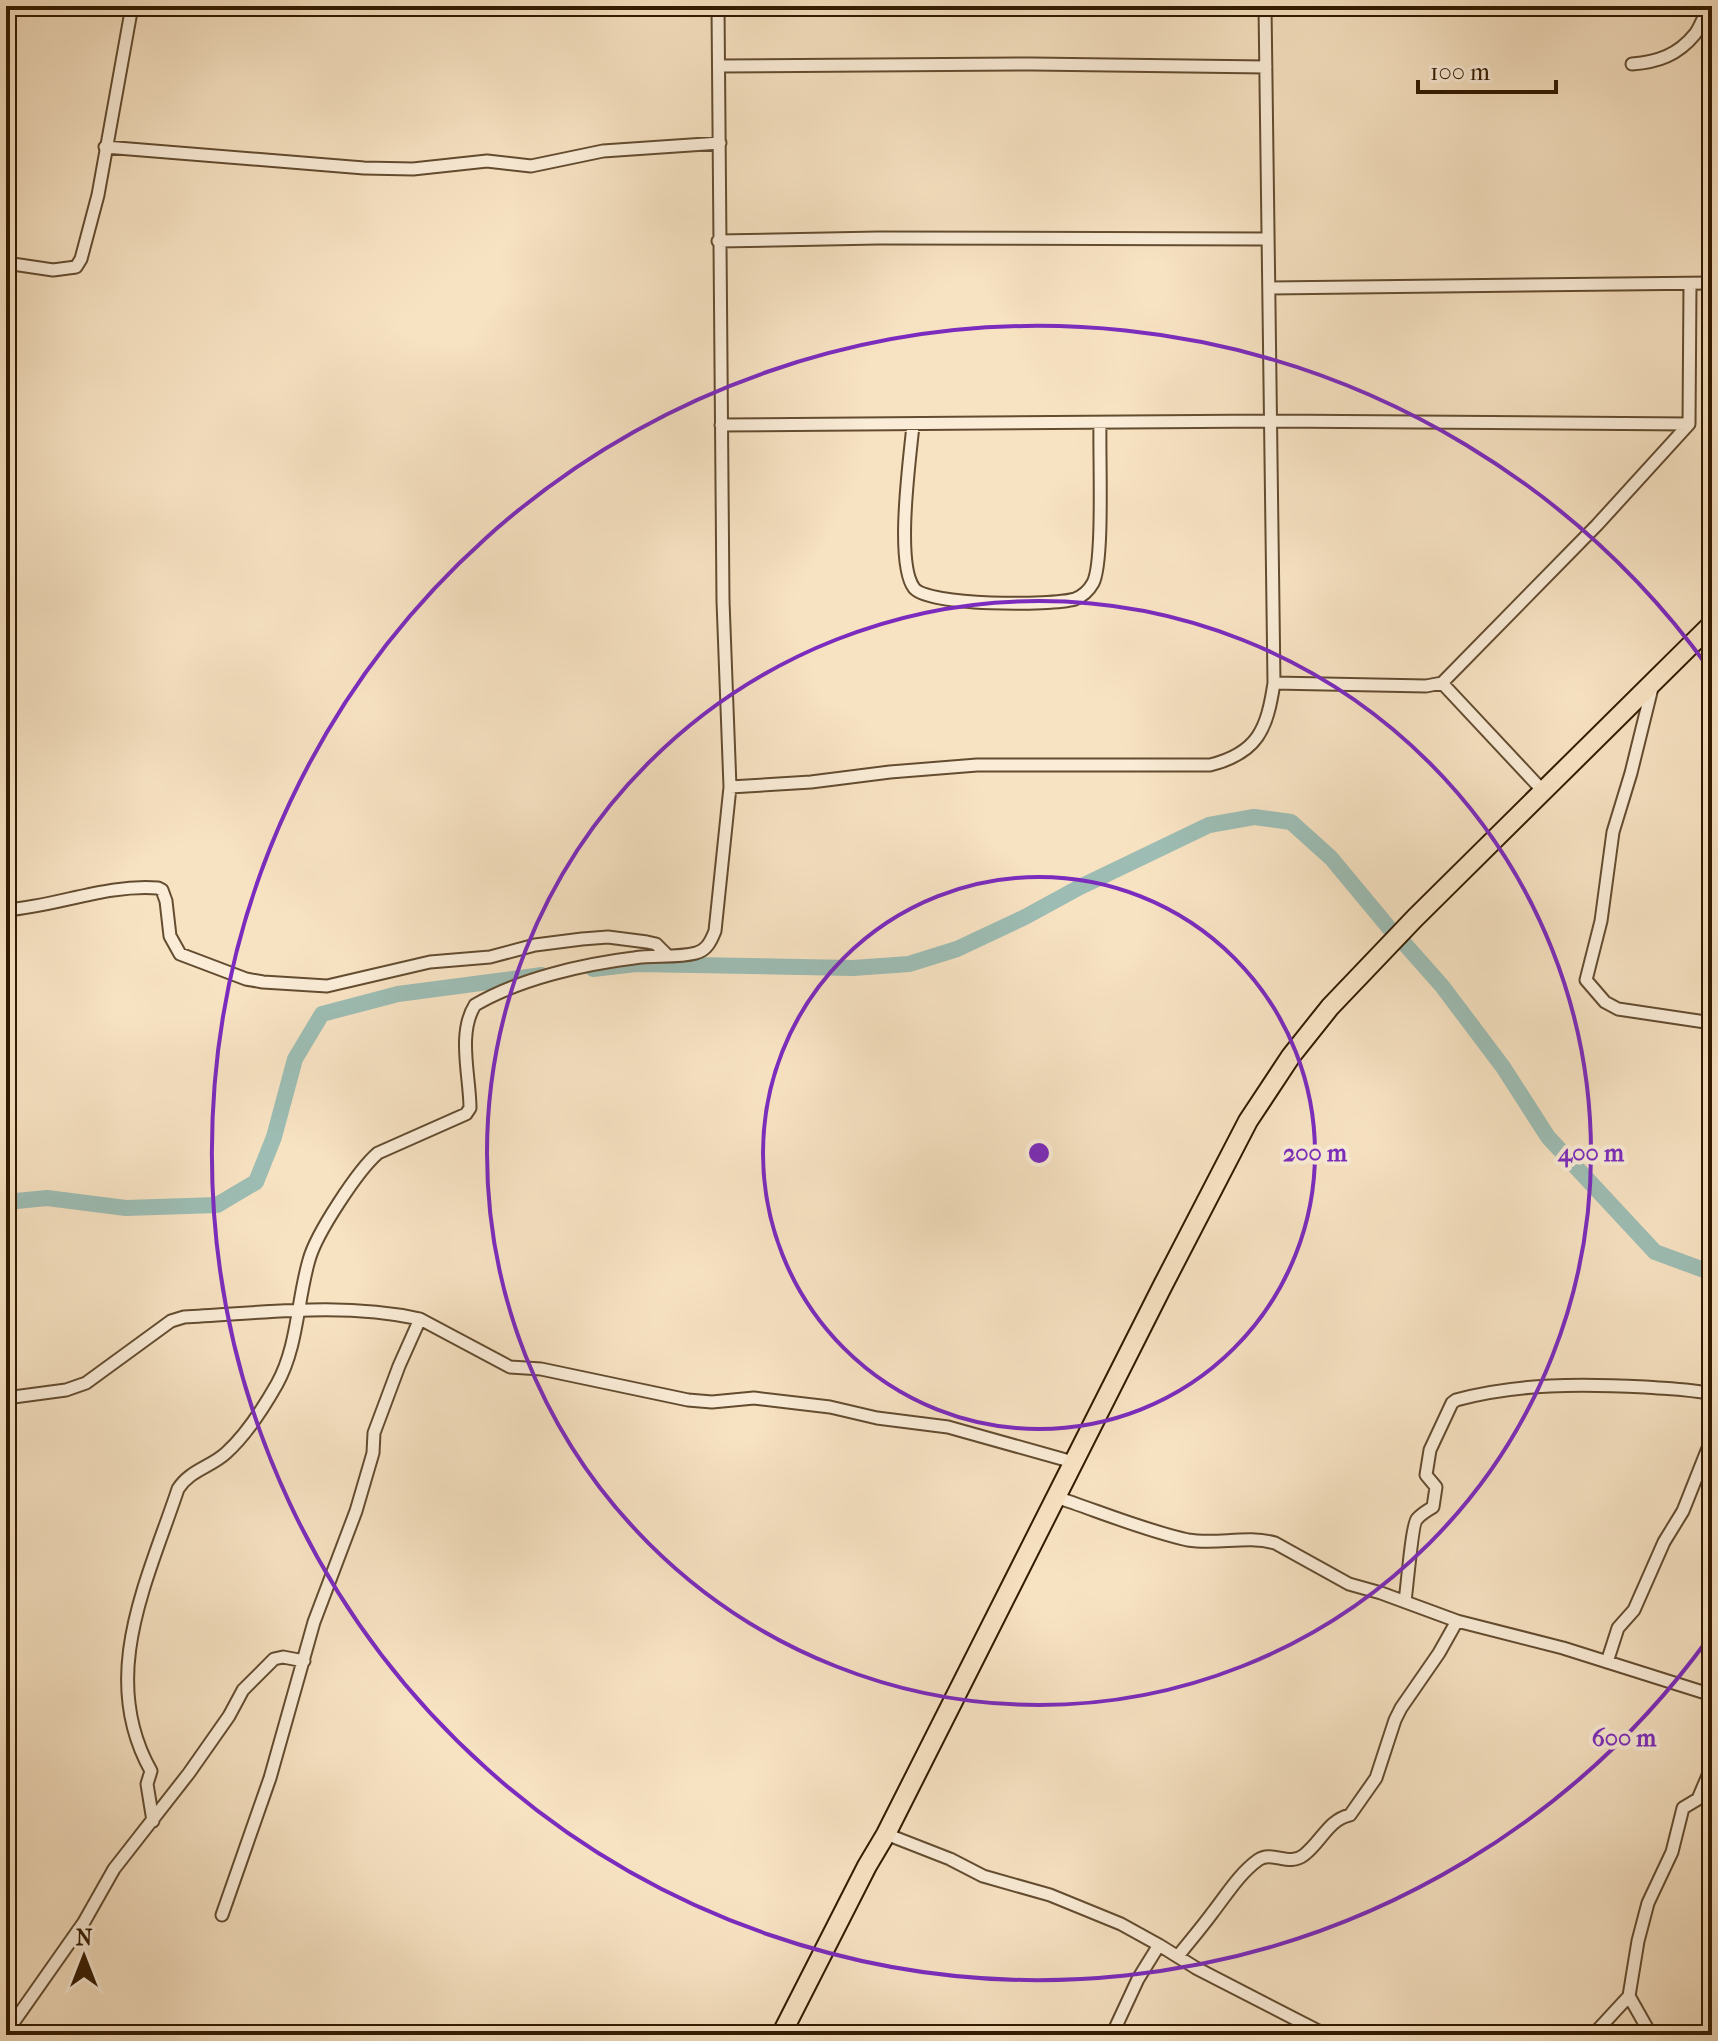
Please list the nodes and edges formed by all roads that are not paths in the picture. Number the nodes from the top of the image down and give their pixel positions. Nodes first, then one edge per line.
1 (132, 6) edge
2 (718, 6) edge
3 (1265, 6) edge
4 (1712, 6) edge
5 (1632, 64) dead end
6 (720, 66) junction
7 (1266, 67) junction
8 (720, 143) junction
9 (105, 147) junction
10 (1267, 239) junction
11 (718, 241) junction
12 (6, 263) edge
13 (1712, 283) edge
14 (1690, 284) junction
15 (1269, 288) junction
16 (1270, 421) junction
17 (1100, 424) junction
18 (1689, 424) junction
19 (721, 425) junction
20 (913, 425) junction
21 (1712, 624) edge
22 (1274, 683) junction
23 (1442, 683) junction
24 (1653, 684) junction
25 (730, 787) junction
26 (1544, 792) junction
27 (6, 910) edge
28 (666, 954) junction
29 (1712, 1023) edge
30 (297, 1310) junction
31 (420, 1319) junction
32 (1712, 1394) edge
33 (6, 1398) edge
34 (1712, 1438) edge
35 (1073, 1462) junction
36 (1056, 1497) junction
37 (1405, 1601) junction
38 (1457, 1621) junction
39 (304, 1661) junction
40 (1607, 1662) junction
41 (1712, 1695) edge
42 (1712, 1766) edge
43 (153, 1821) junction
44 (886, 1834) junction
45 (222, 1915) dead end
46 (1159, 1945) junction
47 (1178, 1956) junction
48 (1629, 1996) junction
49 (6, 2033) edge
50 (781, 2035) edge
51 (1112, 2035) edge
52 (1326, 2035) edge
53 (1593, 2035) edge
54 (1651, 2035) edge

1 - 9 street
2 - 6 street
3 - 7 street
4 - 5 street
6 - 7 street
6 - 8 street
7 - 10 street
8 - 9 street
8 - 11 street
9 - 12 street
10 - 11 street
10 - 15 street
11 - 19 street
13 - 14 street
14 - 15 street
14 - 18 street
15 - 16 street
16 - 17 street
16 - 18 street
16 - 22 street
17 - 20 street
17 - 20 street
18 - 23 street
19 - 20 street
19 - 25 street
21 - 24 highway
22 - 23 street
22 - 25 street
23 - 26 street
24 - 26 highway
24 - 29 street
25 - 28 street
26 - 35 highway
27 - 28 street
28 - 30 street
30 - 31 street
30 - 33 street
30 - 43 street
31 - 35 street
31 - 39 street
32 - 37 street
34 - 40 street
35 - 36 highway
36 - 37 street
36 - 44 highway
37 - 38 street
38 - 40 street
38 - 47 street
39 - 43 street
39 - 45 street
40 - 41 street
42 - 48 street
43 - 49 street
44 - 46 street
44 - 50 highway
46 - 47 street
46 - 51 street
47 - 52 street
48 - 53 street
48 - 54 street

